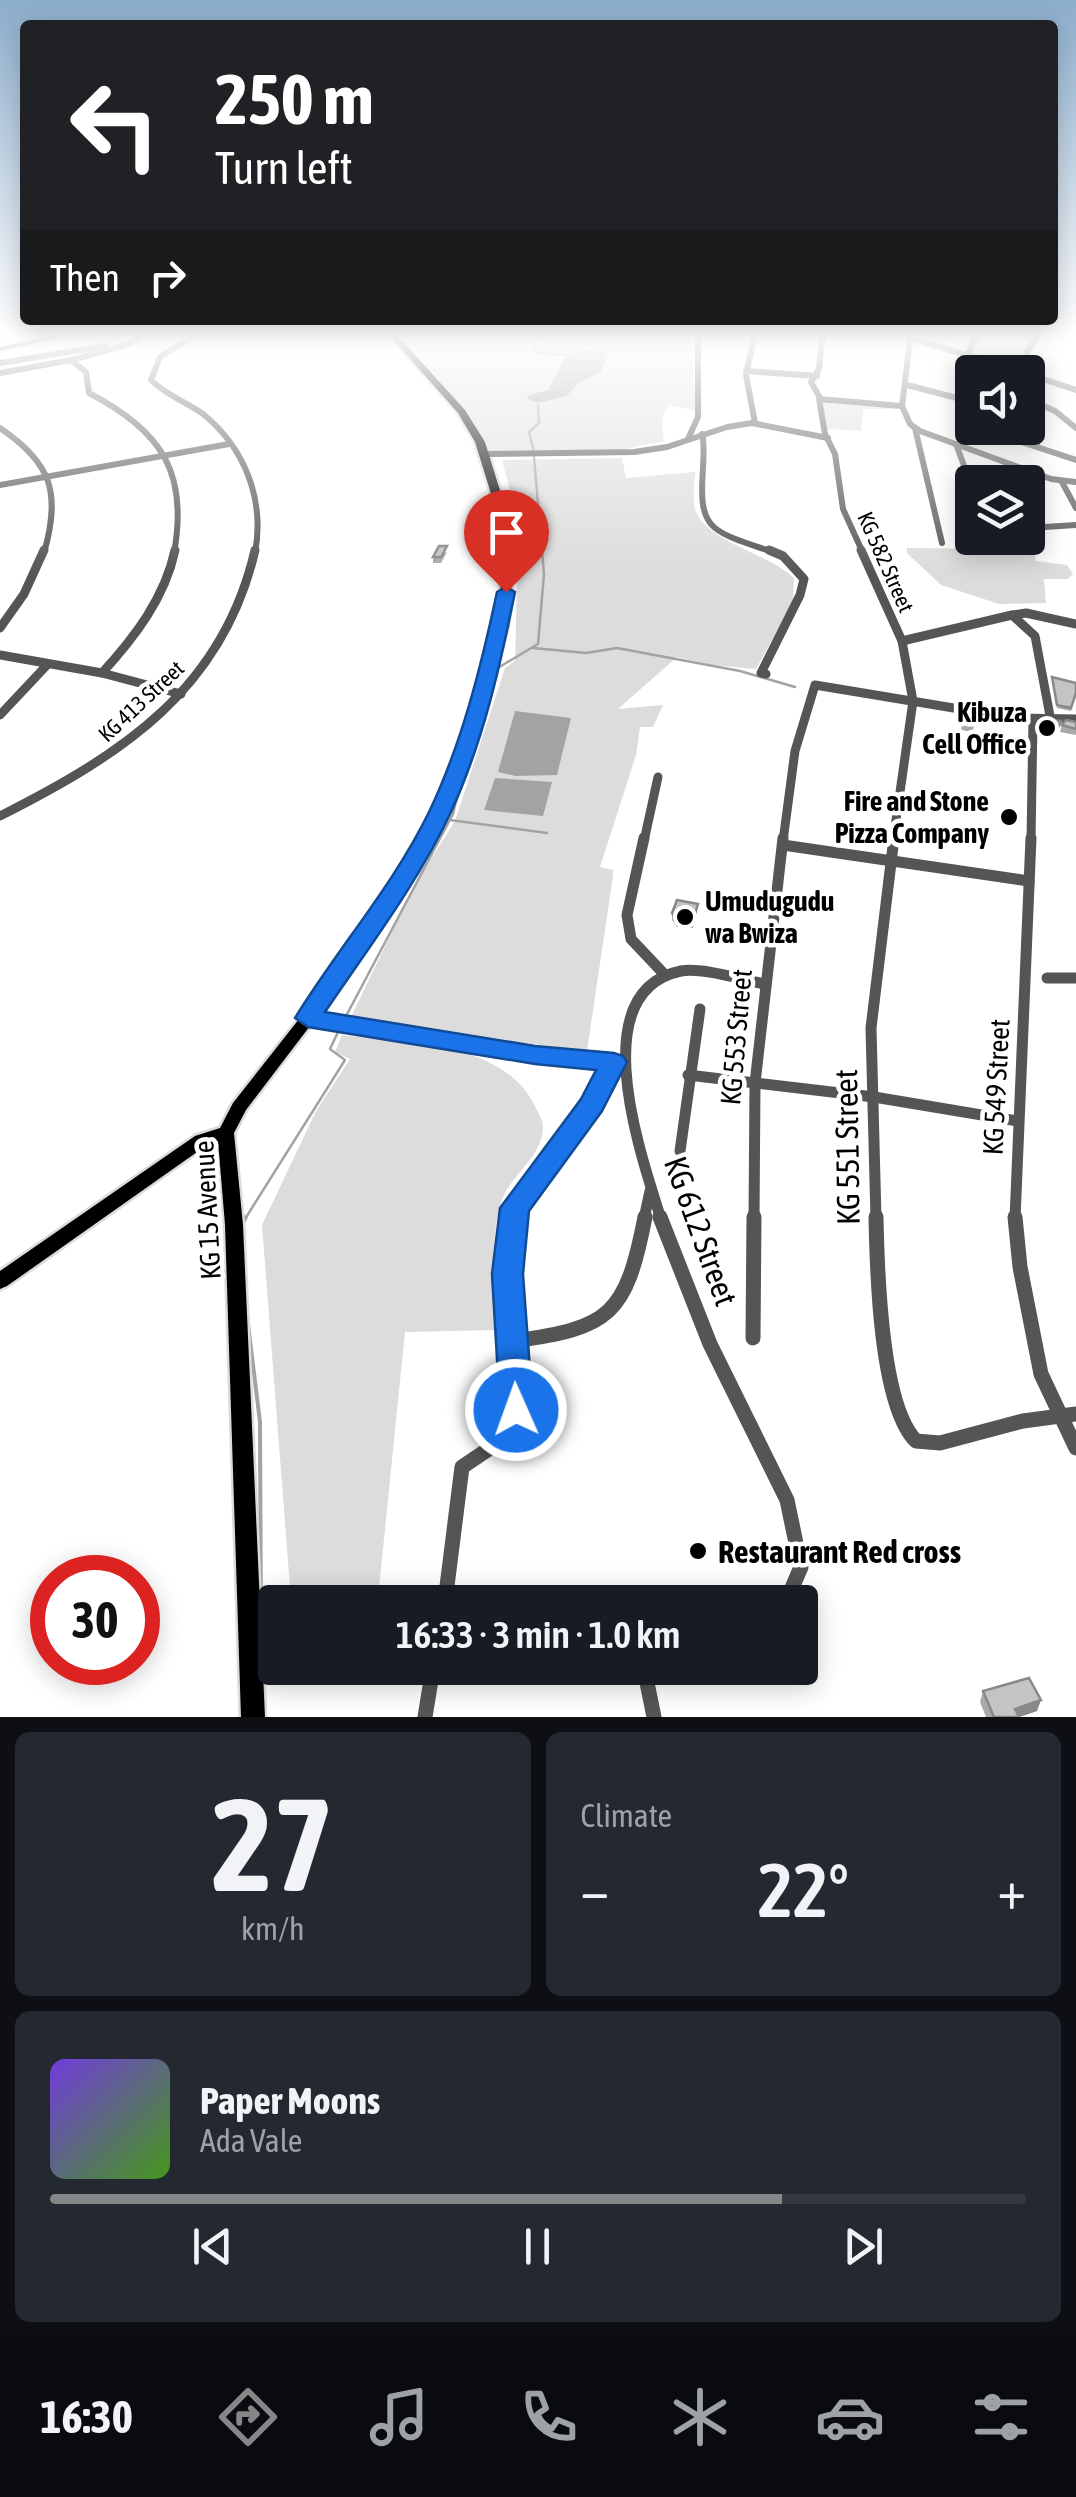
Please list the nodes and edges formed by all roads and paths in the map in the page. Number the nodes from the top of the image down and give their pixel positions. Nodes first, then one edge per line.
1 (123, 413) edge
2 (198, 413) edge
3 (463, 413) edge
4 (698, 413) edge
5 (753, 413) edge
6 (823, 413) edge
7 (906, 413) edge
8 (698, 421) junction
9 (755, 423) junction
10 (729, 426) junction
11 (0, 428) edge
12 (915, 428) junction
13 (706, 432) junction
14 (828, 438) junction
15 (682, 443) junction
16 (229, 444) junction
17 (955, 444) edge
18 (959, 445) edge
19 (1029, 445) edge
20 (1038, 445) edge
21 (1046, 451) junction
22 (484, 454) junction
23 (164, 456) junction
24 (1076, 460) edge
25 (46, 477) junction
26 (1062, 482) junction
27 (1076, 482) edge
28 (0, 485) edge
29 (1076, 508) edge
30 (1076, 525) edge
31 (1045, 527) edge
32 (942, 543) dead end
33 (1012, 615) junction
34 (1076, 624) edge
35 (0, 628) edge
36 (902, 641) junction
37 (0, 655) edge
38 (47, 665) junction
39 (102, 673) junction
40 (766, 674) dead end
41 (181, 694) junction
42 (912, 701) junction
43 (0, 716) edge
44 (1050, 716) junction
45 (1033, 719) junction
46 (1076, 719) edge
47 (658, 778) dead end
48 (0, 816) edge
49 (783, 845) junction
50 (890, 860) junction
51 (1028, 881) junction
52 (664, 975) junction
53 (1047, 978) dead end
54 (1076, 978) edge
55 (765, 984) junction
56 (700, 1008) dead end
57 (308, 1018) junction
58 (618, 1062) junction
59 (688, 1075) junction
60 (754, 1083) junction
61 (874, 1097) junction
62 (1018, 1122) junction
63 (226, 1134) junction
64 (680, 1151) dead end
65 (650, 1188) junction
66 (0, 1281) edge
67 (753, 1338) dead end
68 (514, 1341) junction
69 (1059, 1414) junction
70 (1076, 1414) edge
71 (1076, 1448) edge
72 (448, 1585) edge
73 (793, 1585) edge
74 (430, 1685) edge
75 (647, 1685) edge
76 (253, 1717) edge
77 (424, 1717) edge
78 (654, 1717) edge

1 - 23 street
2 - 16 street, KG 413 Street
3 - 22 main road, KG 15 Avenue
4 - 8 street
5 - 9 street
6 - 14 street, KG 582 Street
7 - 12 street
8 - 10 street
8 - 13 street
8 - 15 street
9 - 10 street
9 - 14 street
10 - 13 street
11 - 25 street
12 - 17 street
12 - 32 street
13 - 15 street
13 - 40 street
14 - 36 street, KG 582 Street
15 - 22 street
16 - 23 street
16 - 41 street, KG 413 Street
18 - 26 street
19 - 21 street
20 - 21 street
21 - 24 street
22 - 57 main road, KG 15 Avenue
23 - 25 street
23 - 39 street
25 - 28 street
25 - 35 street
26 - 27 street
26 - 29 street
30 - 31 street
33 - 34 street
33 - 36 street
33 - 44 street
36 - 42 street, KG 582 Street
37 - 38 street
38 - 39 street
38 - 43 street
39 - 41 street
41 - 48 street, KG 413 Street
42 - 45 street
42 - 49 street, KG 553 Street
42 - 50 street, KG 551 Street
44 - 45 street
44 - 46 street
45 - 51 street, KG 549 Street
47 - 52 street
49 - 50 street
49 - 55 street, KG 553 Street
50 - 51 street
50 - 61 street, KG 551 Street
51 - 62 street, KG 549 Street
52 - 55 street
52 - 58 street, KG 612 Street
53 - 54 street
55 - 60 street, KG 553 Street
56 - 59 street
57 - 58 street
57 - 63 main road, KG 15 Avenue
58 - 65 street, KG 612 Street
58 - 68 street
59 - 60 street
59 - 64 street
60 - 61 street
60 - 67 street, KG 553 Street
61 - 62 street
61 - 69 street, KG 551 Street
62 - 69 street, KG 549 Street
63 - 66 main road
63 - 76 main road, KG 15 Avenue
65 - 68 street
65 - 73 street, KG 612 Street
68 - 72 street
69 - 70 street
69 - 71 street, KG 549 Street
74 - 77 street
75 - 78 street

